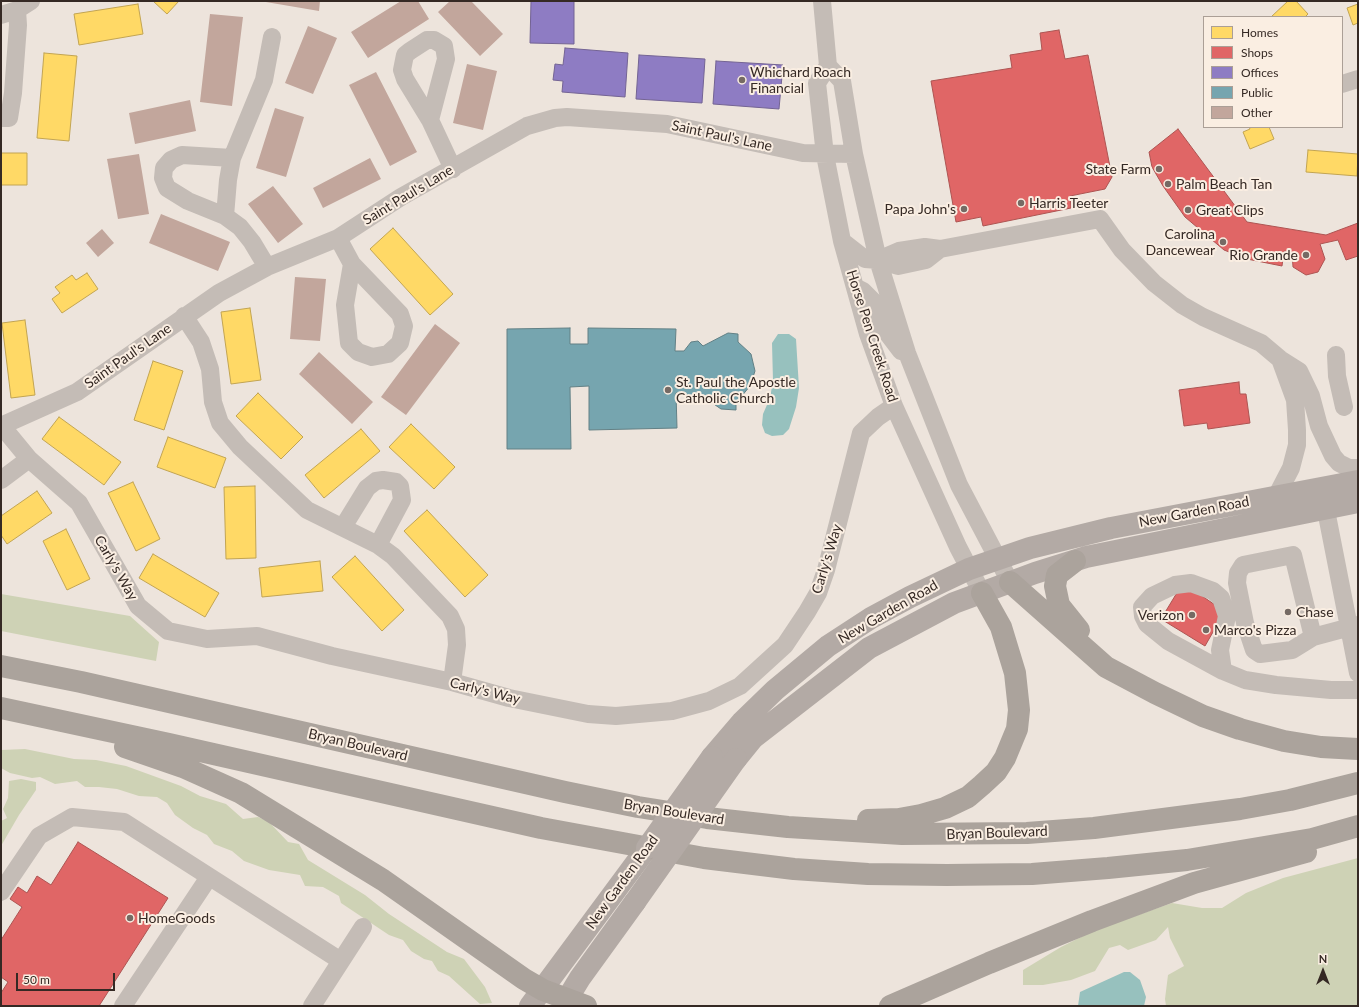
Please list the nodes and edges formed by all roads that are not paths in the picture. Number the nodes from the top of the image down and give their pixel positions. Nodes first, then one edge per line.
1 (822, 1) edge
2 (16, 9) edge
3 (272, 37) dead end
4 (828, 66) junction
5 (1358, 79) edge
6 (1343, 84) edge
7 (1, 118) edge
8 (430, 120) dead end
9 (854, 154) junction
10 (826, 155) junction
11 (232, 158) junction
12 (453, 169) junction
13 (225, 216) junction
14 (338, 238) junction
15 (842, 241) junction
16 (878, 260) junction
17 (352, 264) junction
18 (267, 267) junction
19 (855, 287) junction
20 (184, 316) junction
21 (1336, 355) dead end
22 (1280, 359) junction
23 (912, 365) junction
24 (894, 406) junction
25 (1344, 406) dead end
26 (1, 425) edge
27 (29, 459) junction
28 (1358, 468) edge
29 (1, 480) edge
30 (1358, 481) edge
31 (1276, 496) junction
32 (1324, 498) junction
33 (1358, 502) edge
34 (343, 527) junction
35 (378, 545) junction
36 (996, 559) junction
37 (1075, 561) junction
38 (969, 569) junction
39 (1010, 582) junction
40 (982, 593) junction
41 (1353, 626) edge
42 (1313, 637) junction
43 (1094, 656) junction
44 (1, 666) edge
45 (1223, 671) junction
46 (1358, 673) edge
47 (452, 682) junction
48 (1358, 690) edge
49 (1, 708) edge
50 (24, 712) junction
51 (1358, 749) edge
52 (1358, 783) edge
53 (707, 818) junction
54 (1358, 826) edge
55 (1358, 838) edge
56 (209, 877) junction
57 (1, 892) edge
58 (363, 927) dead end
59 (341, 961) junction
60 (536, 998) edge
61 (572, 1004) edge
62 (122, 1006) edge
63 (312, 1006) edge
64 (890, 1006) edge

1 - 4 street
2 - 7 street
3 - 11 street
4 - 9 street, Horse Pen Creek Road
4 - 10 street, Horse Pen Creek Road
5 - 6 street
8 - 12 street
9 - 10 street, Saint Paul's Lane
9 - 16 street, Horse Pen Creek Road
10 - 12 street, Saint Paul's Lane
10 - 15 street, Horse Pen Creek Road
11 - 13 street
11 - 13 street
12 - 14 street, Saint Paul's Lane
13 - 18 street
14 - 17 street
14 - 18 street, Saint Paul's Lane
15 - 16 street
15 - 19 street, Horse Pen Creek Road
16 - 22 street
16 - 23 street, Horse Pen Creek Road
17 - 17 street
18 - 20 street, Saint Paul's Lane
19 - 23 street
19 - 24 street, Horse Pen Creek Road
20 - 26 street, Saint Paul's Lane
20 - 34 street
21 - 25 street
22 - 28 street
22 - 31 street
23 - 36 street, Horse Pen Creek Road
24 - 38 street, Horse Pen Creek Road
24 - 47 street, Carly's Way
26 - 27 street, Carly's Way
27 - 29 street
27 - 47 street, Carly's Way
30 - 32 main road, New Garden Road
31 - 32 main road, New Garden Road
31 - 36 main road, New Garden Road
32 - 33 main road, New Garden Road
32 - 37 main road, New Garden Road
32 - 41 street
34 - 35 street
34 - 35 street
35 - 47 street
36 - 38 main road, New Garden Road
36 - 39 street, Horse Pen Creek Road
37 - 39 main road, New Garden Road
37 - 43 highway
38 - 40 street, Horse Pen Creek Road
38 - 60 main road, New Garden Road, bridge
39 - 40 main road, New Garden Road
39 - 43 highway
40 - 53 highway
40 - 61 main road, New Garden Road, bridge
41 - 42 street
41 - 46 street
42 - 42 street
43 - 51 highway
44 - 53 highway, Bryan Boulevard
45 - 45 street
45 - 48 street
49 - 50 highway
50 - 54 highway
50 - 60 highway
52 - 53 highway, Bryan Boulevard
55 - 64 highway
56 - 57 street
56 - 59 street
56 - 62 street
58 - 59 street
59 - 63 street
60 - 61 highway

